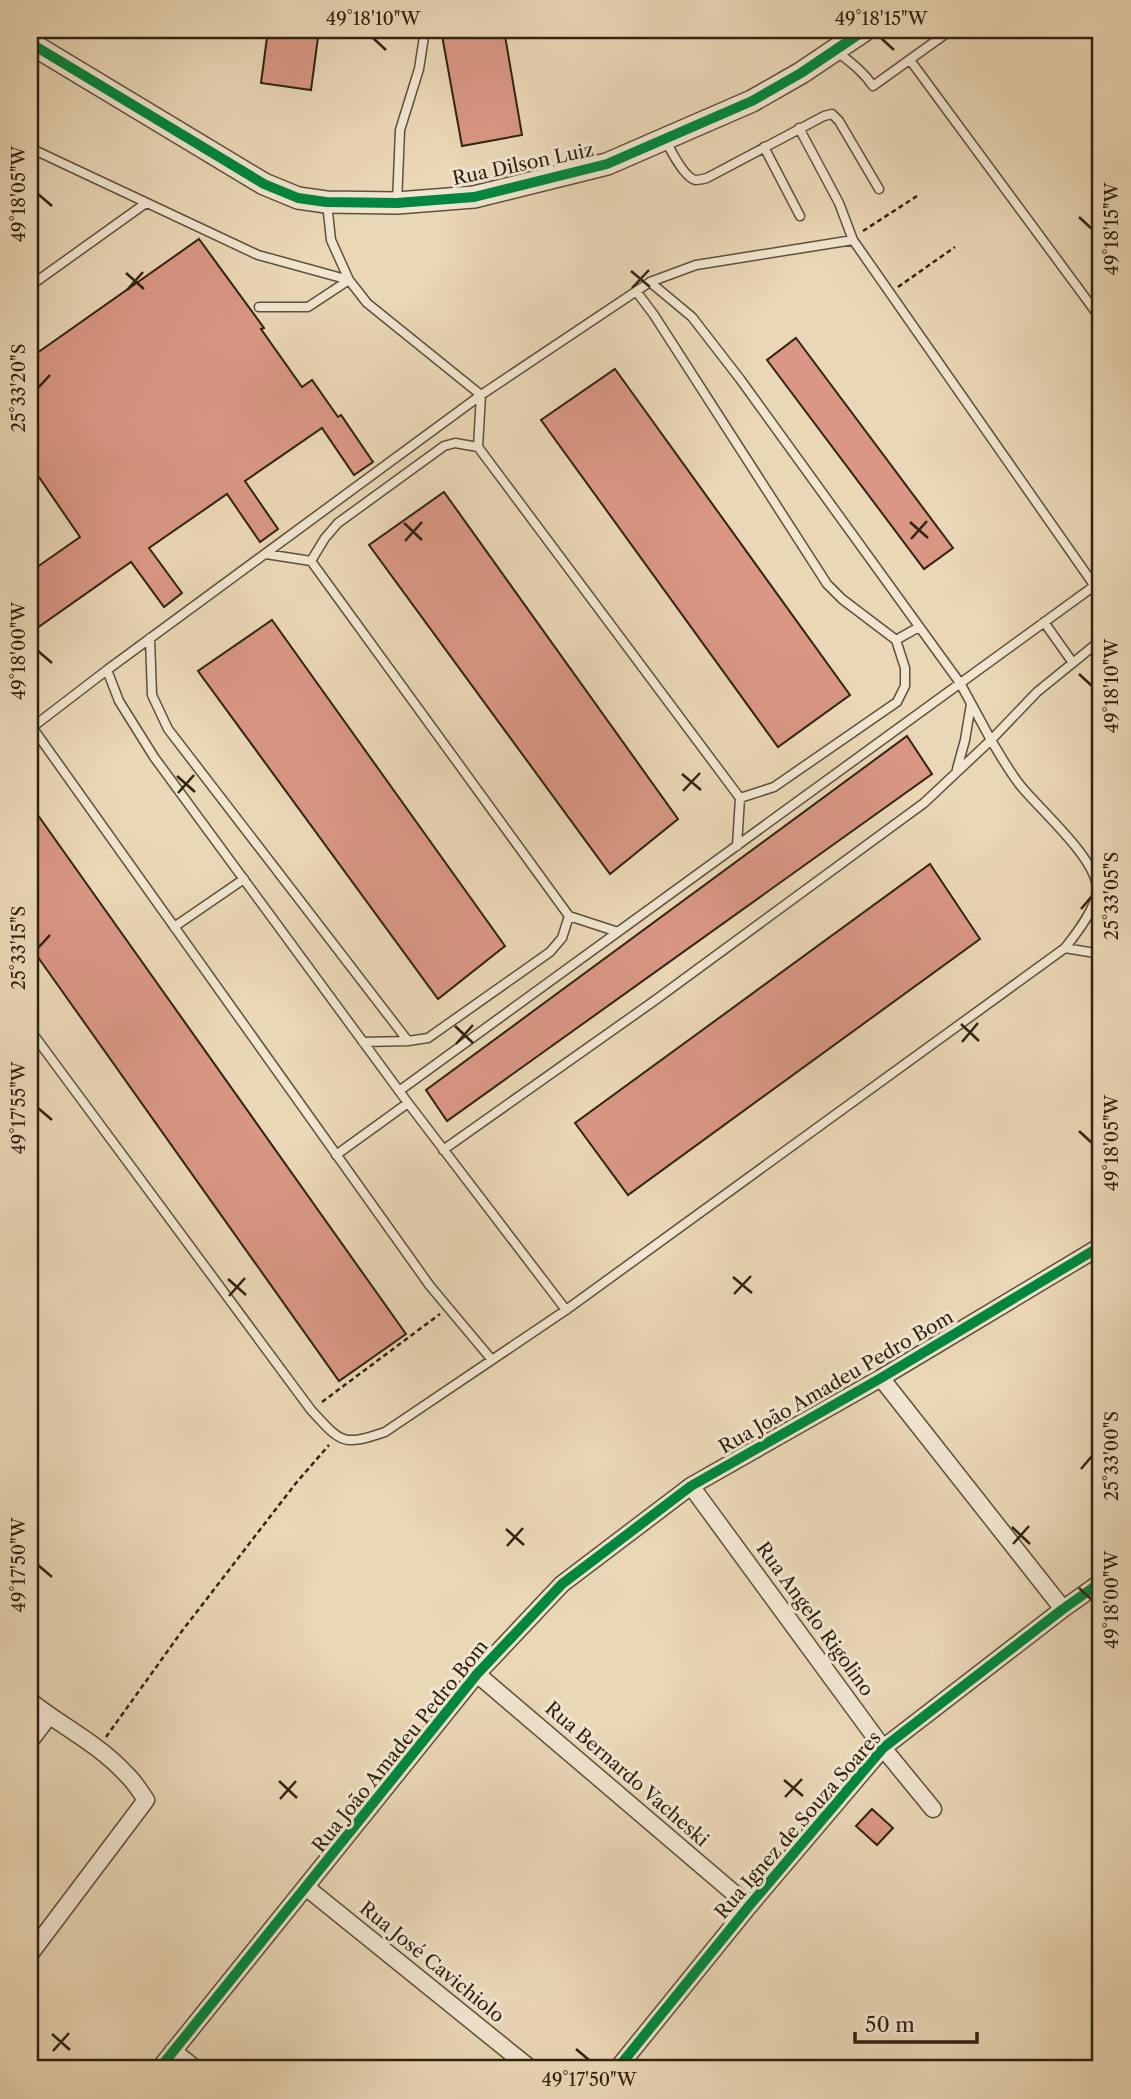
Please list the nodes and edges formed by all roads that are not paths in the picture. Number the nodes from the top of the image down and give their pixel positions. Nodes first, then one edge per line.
1 (425, 30) edge
2 (865, 30) edge
3 (951, 30) edge
4 (836, 40) edge
5 (30, 43) edge
6 (909, 60) junction
7 (799, 128) junction
8 (664, 139) junction
9 (764, 147) junction
10 (30, 148) edge
11 (879, 189) dead end
12 (326, 202) junction
13 (397, 202) junction
14 (146, 203) junction
15 (800, 216) dead end
16 (853, 240) junction
17 (349, 280) junction
18 (650, 282) junction
19 (30, 286) edge
20 (636, 290) junction
21 (259, 307) dead end
22 (1101, 319) edge
23 (481, 394) junction
24 (478, 447) junction
25 (266, 554) junction
26 (312, 561) junction
27 (1098, 583) edge
28 (1101, 595) edge
29 (1044, 622) junction
30 (919, 627) junction
31 (150, 638) junction
32 (895, 640) junction
33 (1101, 640) edge
34 (1073, 663) junction
35 (107, 670) junction
36 (960, 683) junction
37 (971, 704) junction
38 (31, 728) edge
39 (991, 740) junction
40 (956, 772) junction
41 (740, 798) junction
42 (737, 846) junction
43 (1098, 873) edge
44 (244, 879) junction
45 (1100, 891) edge
46 (569, 916) junction
47 (174, 927) junction
48 (618, 932) junction
49 (1065, 948) junction
50 (1101, 954) edge
51 (30, 1030) edge
52 (408, 1041) junction
53 (363, 1042) junction
54 (400, 1091) junction
55 (408, 1103) junction
56 (443, 1150) junction
57 (336, 1155) junction
58 (1101, 1246) edge
59 (566, 1310) junction
60 (492, 1360) junction
61 (881, 1378) junction
62 (691, 1486) junction
63 (1101, 1582) edge
64 (1063, 1609) junction
65 (477, 1675) junction
66 (30, 1701) edge
67 (49, 1716) junction
68 (30, 1741) edge
69 (883, 1748) junction
70 (933, 1809) dead end
71 (307, 1888) junction
72 (749, 1906) junction
73 (30, 1954) edge
74 (173, 2051) junction
75 (159, 2069) edge
76 (196, 2069) edge
77 (531, 2069) edge
78 (617, 2069) edge

1 - 13 lane
2 - 4 street, Rua Dilson Luiz
3 - 6 lane
4 - 6 lane
4 - 8 street, Rua Dilson Luiz
5 - 12 street, Rua Dilson Luiz
6 - 22 lane
7 - 9 lane
7 - 11 lane
7 - 16 lane
8 - 9 lane
8 - 13 street, Rua Dilson Luiz
9 - 15 lane
10 - 14 lane
12 - 13 street, Rua Dilson Luiz
12 - 17 lane
14 - 17 lane
14 - 19 lane
16 - 18 lane
16 - 27 lane
17 - 21 lane
17 - 23 lane
18 - 20 lane
18 - 30 lane
20 - 23 lane
20 - 32 lane
23 - 24 lane
23 - 25 lane
24 - 26 lane
24 - 41 lane
25 - 26 lane
25 - 31 lane
26 - 46 lane
27 - 28 lane
27 - 29 lane
29 - 34 lane
29 - 36 lane
30 - 32 lane
30 - 36 lane
31 - 35 lane
31 - 52 lane
32 - 41 lane
33 - 34 lane
34 - 39 lane
35 - 38 lane
35 - 44 lane
36 - 37 lane
36 - 42 lane
37 - 39 lane
37 - 40 lane
38 - 47 lane
39 - 40 lane
39 - 43 lane
40 - 56 lane
41 - 42 lane
42 - 48 lane
43 - 45 lane
44 - 47 lane
44 - 53 lane
45 - 49 lane
46 - 48 lane
46 - 52 lane
47 - 57 lane
48 - 54 lane
49 - 50 lane
49 - 59 lane
51 - 60 lane
52 - 53 lane
53 - 54 lane
54 - 55 lane
55 - 56 lane
55 - 57 lane
56 - 59 lane
57 - 60 lane
58 - 61 street, Rua João Amadeu Pedro Bom
59 - 60 lane
61 - 62 street, Rua João Amadeu Pedro Bom
61 - 64 street
62 - 65 street, Rua João Amadeu Pedro Bom
62 - 69 street, Rua Angelo Rigolino
63 - 64 street, Rua Ignez de Souza Soares
64 - 69 street, Rua Ignez de Souza Soares
65 - 71 street, Rua João Amadeu Pedro Bom
65 - 72 street, Rua Bernardo Vacheski
66 - 67 street
67 - 68 street
67 - 73 street
69 - 70 street, Rua Angelo Rigolino
69 - 72 street, Rua Ignez de Souza Soares
71 - 74 street, Rua João Amadeu Pedro Bom
71 - 77 street, Rua José Cavichiolo
72 - 78 street, Rua Ignez de Souza Soares
74 - 75 street, Rua João Amadeu Pedro Bom
74 - 76 street

